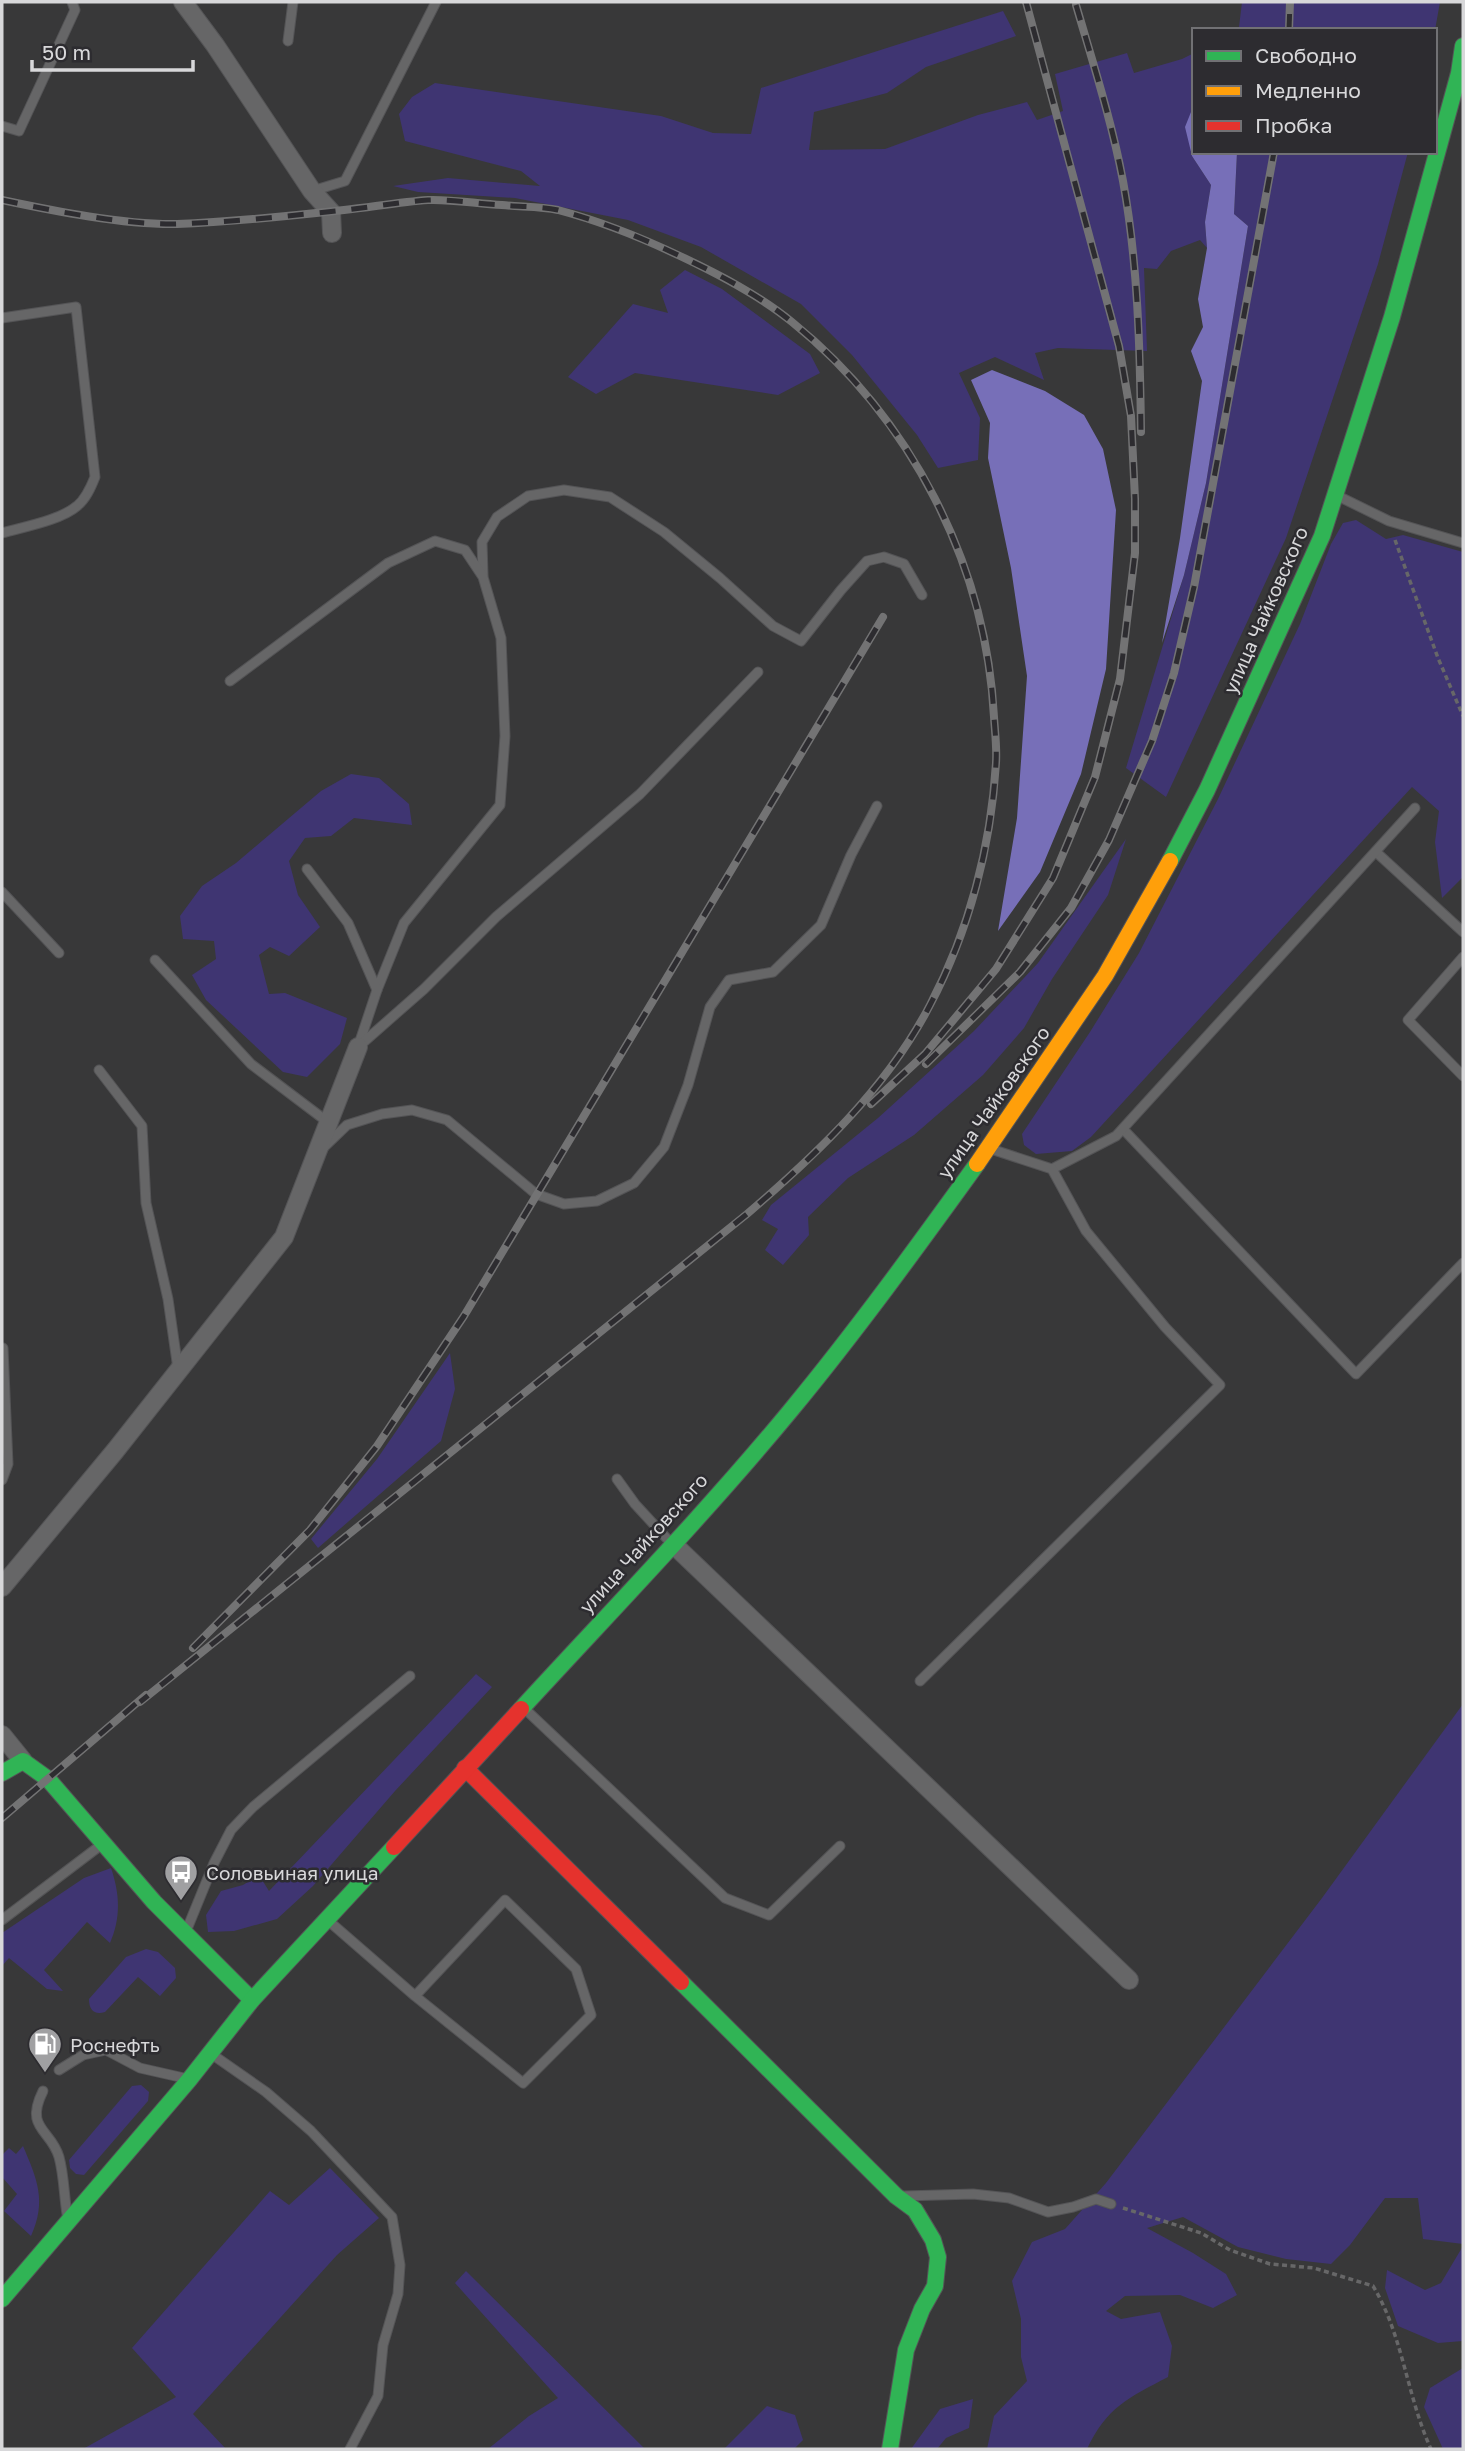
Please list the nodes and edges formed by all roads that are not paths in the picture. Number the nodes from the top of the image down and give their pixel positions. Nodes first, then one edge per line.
1 (72, 2) edge
2 (183, 2) edge
3 (293, 2) edge
4 (436, 2) edge
5 (288, 41) dead end
6 (1463, 46) edge
7 (2, 126) edge
8 (1437, 151) edge
9 (1436, 154) edge
10 (312, 191) junction
11 (332, 233) dead end
12 (2, 318) edge
13 (1335, 495) junction
14 (2, 533) edge
15 (1463, 543) edge
16 (483, 577) junction
17 (922, 595) dead end
18 (758, 672) dead end
19 (230, 681) dead end
20 (877, 806) dead end
21 (1415, 808) dead end
22 (1376, 852) junction
23 (307, 869) dead end
24 (2, 892) edge
25 (1463, 932) edge
26 (59, 953) dead end
27 (1463, 957) edge
28 (155, 960) dead end
29 (377, 990) junction
30 (358, 1047) junction
31 (99, 1070) dead end
32 (1463, 1076) edge
33 (329, 1123) junction
34 (1123, 1129) junction
35 (989, 1148) junction
36 (316, 1155) junction
37 (1052, 1169) junction
38 (1463, 1262) edge
39 (3, 1348) edge
40 (178, 1371) junction
41 (617, 1479) dead end
42 (2, 1480) edge
43 (673, 1544) junction
44 (2, 1587) edge
45 (410, 1676) dead end
46 (920, 1681) dead end
47 (521, 1706) junction
48 (2, 1735) edge
49 (23, 1761) junction
50 (465, 1769) junction
51 (2, 1773) edge
52 (104, 1843) junction
53 (839, 1846) dead end
54 (2, 1920) edge
55 (328, 1920) junction
56 (186, 1934) junction
57 (1129, 1980) dead end
58 (415, 1996) junction
59 (251, 2000) junction
60 (210, 2053) junction
61 (59, 2070) dead end
62 (189, 2080) junction
63 (43, 2091) dead end
64 (896, 2196) junction
65 (1111, 2204) road end
66 (68, 2223) junction
67 (2, 2299) edge
68 (350, 2449) edge
69 (890, 2449) edge

1 - 7 lane
2 - 10 street
3 - 5 lane
4 - 10 lane
6 - 8 main road, улица Чайковского
9 - 13 main road, улица Чайковского
10 - 11 street
12 - 14 lane
13 - 15 lane
13 - 35 main road, улица Чайковского
16 - 17 lane
16 - 19 lane
16 - 29 lane
18 - 30 lane
20 - 36 lane
21 - 22 lane
22 - 25 lane
22 - 34 lane
23 - 29 lane
24 - 26 lane
27 - 32 lane
28 - 33 lane
29 - 30 lane
30 - 33 street
31 - 40 lane
33 - 36 street
34 - 37 lane
34 - 38 lane
35 - 37 lane
35 - 43 main road, улица Чайковского
36 - 40 street
37 - 46 lane
39 - 42 lane
40 - 44 street
41 - 43 lane
43 - 47 main road, улица Чайковского
43 - 57 street
45 - 56 lane
47 - 50 main road, улица Чайковского
47 - 53 lane
48 - 49 street
49 - 51 main road
49 - 52 main road
50 - 55 main road, улица Чайковского
50 - 64 main road
52 - 54 lane
52 - 56 main road
55 - 58 lane
55 - 59 main road, улица Чайковского
56 - 59 main road
58 - 58 lane
59 - 60 main road
60 - 62 main road
60 - 68 lane
61 - 62 lane
62 - 66 main road
63 - 66 lane
64 - 65 lane
64 - 69 main road
66 - 67 main road

